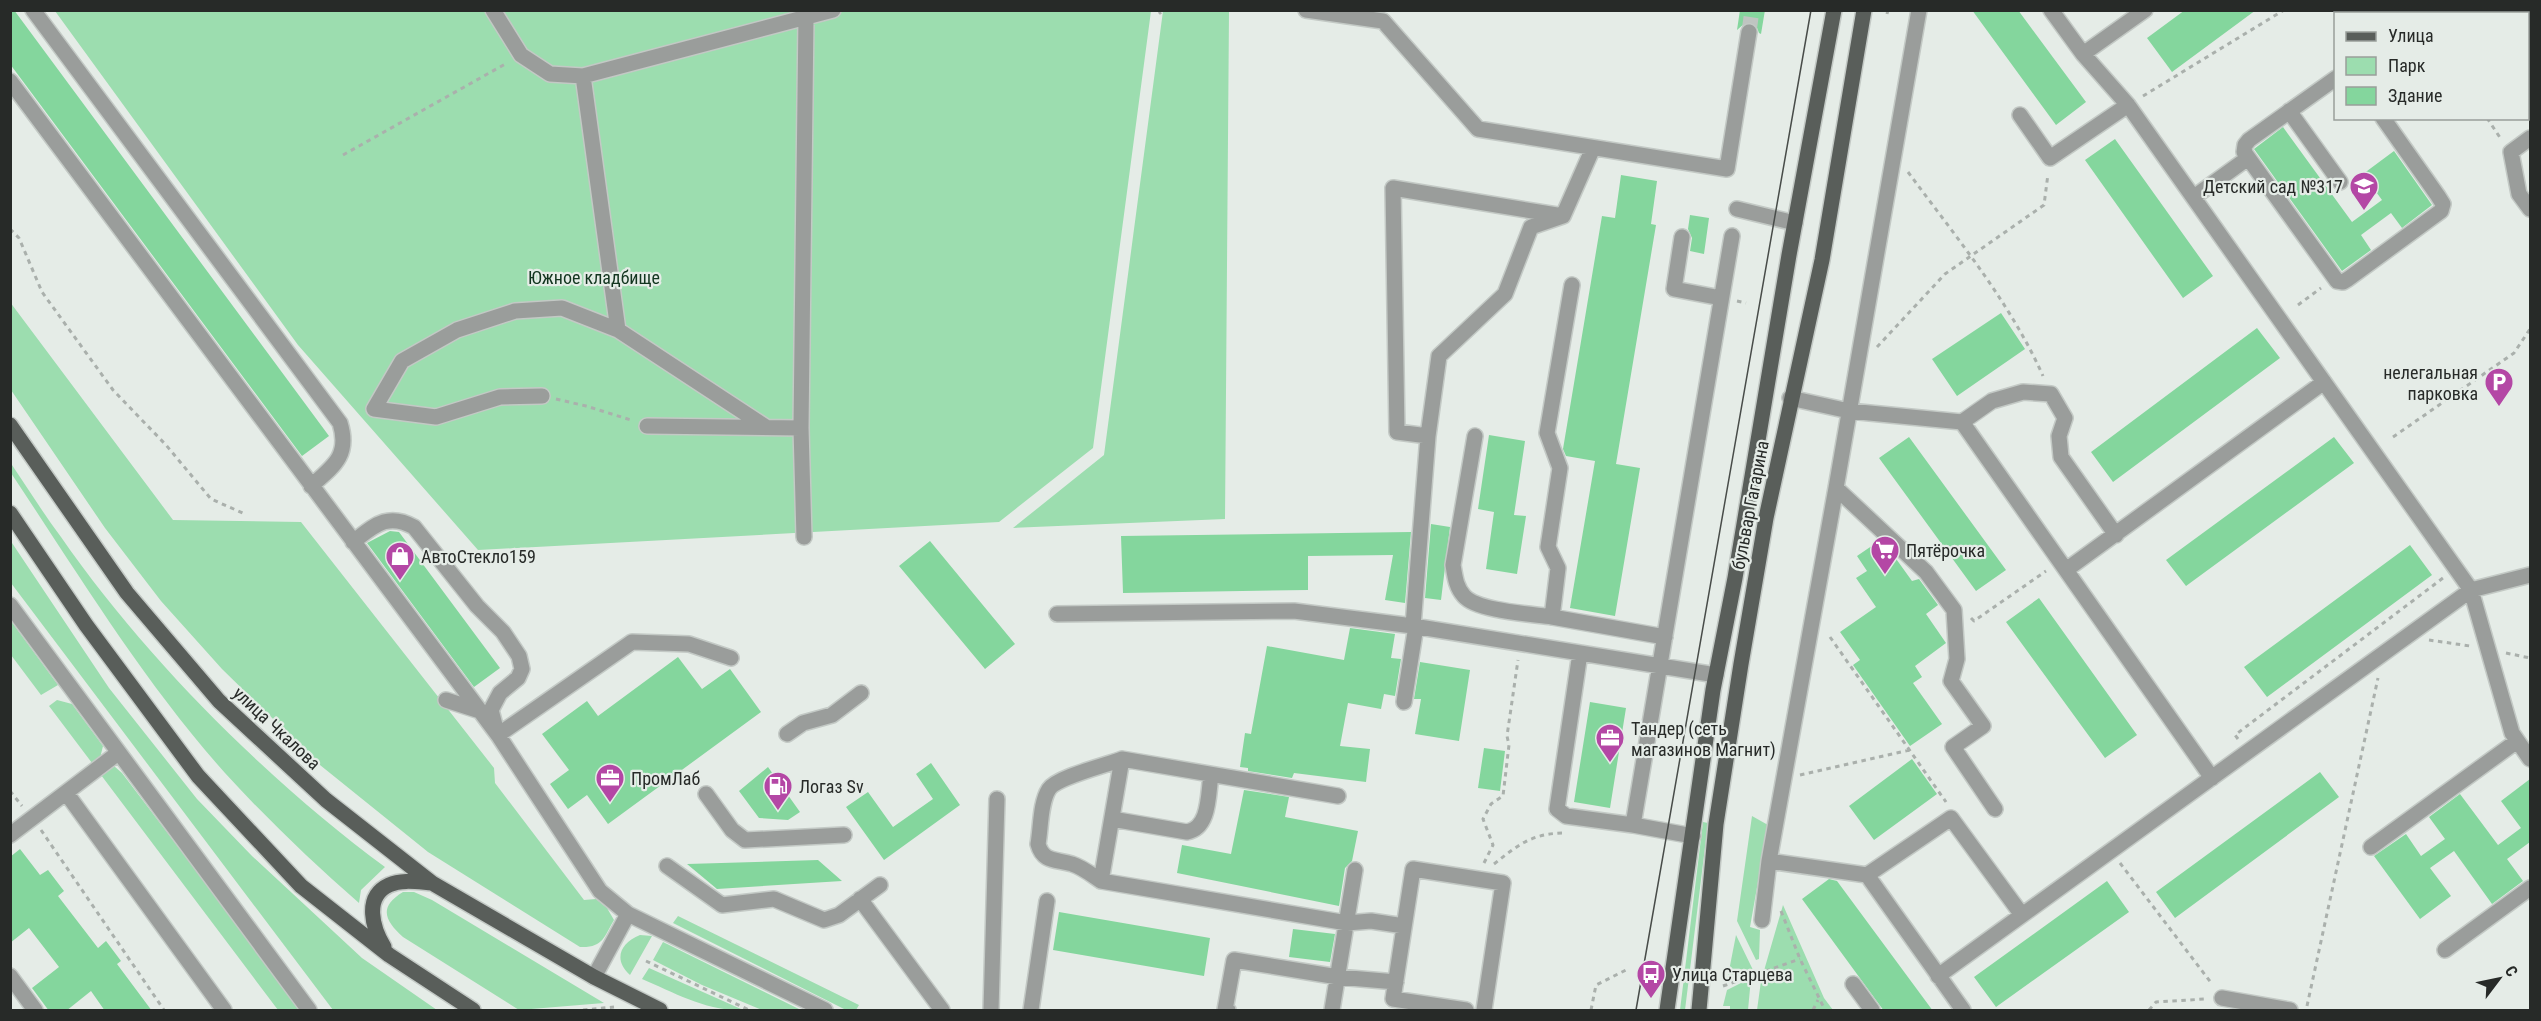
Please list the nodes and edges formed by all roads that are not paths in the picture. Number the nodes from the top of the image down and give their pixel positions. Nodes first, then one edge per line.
1 (33, 10) edge
2 (493, 10) edge
3 (833, 10) edge
4 (1306, 10) edge
5 (1834, 10) edge
6 (1864, 10) edge
7 (1919, 10) edge
8 (2051, 10) edge
9 (2145, 10) edge
10 (1334, 12) edge
11 (805, 14) edge
12 (1749, 32) tunnel mouth
13 (2083, 54) junction
14 (583, 76) junction
15 (2334, 79) edge
16 (10, 81) edge
17 (2128, 105) junction
18 (2289, 111) junction
19 (2020, 115) dead end
20 (2384, 120) edge
21 (2530, 138) edge
22 (1593, 148) junction
23 (2248, 158) junction
24 (2340, 182) dead end
25 (2194, 197) junction
26 (1737, 208) dead end
27 (2530, 210) edge
28 (1563, 216) junction
29 (1795, 223) junction
30 (1732, 236) dead end
31 (1682, 237) dead end
32 (1572, 285) dead end
33 (1721, 298) junction
34 (618, 330) junction
35 (2324, 382) junction
36 (542, 396) road end
37 (1790, 398) junction
38 (1849, 411) junction
39 (1962, 422) junction
40 (10, 425) edge
41 (647, 426) road end
42 (766, 427) junction
43 (801, 428) junction
44 (1428, 436) junction
45 (1475, 436) dead end
46 (311, 486) junction
47 (1839, 491) junction
48 (10, 513) edge
49 (2116, 535) junction
50 (804, 537) dead end
51 (353, 542) junction
52 (1878, 542) dead end
53 (2063, 566) junction
54 (2530, 575) edge
55 (2471, 590) junction
56 (10, 605) edge
57 (1057, 614) dead end
58 (1552, 617) junction
59 (1414, 626) junction
60 (1665, 637) junction
61 (1580, 653) junction
62 (731, 657) dead end
63 (1660, 666) junction
64 (1716, 675) junction
65 (1737, 686) junction
66 (861, 693) dead end
67 (446, 700) dead end
68 (1404, 702) dead end
69 (480, 711) junction
70 (787, 734) dead end
71 (498, 735) junction
72 (2517, 741) junction
73 (118, 753) junction
74 (1122, 759) junction
75 (2530, 759) edge
76 (1212, 775) junction
77 (2212, 778) junction
78 (67, 794) junction
79 (705, 794) dead end
80 (1338, 796) dead end
81 (996, 799) dead end
82 (1995, 809) dead end
83 (1112, 819) junction
84 (1633, 825) junction
85 (10, 835) edge
86 (844, 836) dead end
87 (1693, 836) junction
88 (2371, 848) dead end
89 (1769, 861) junction
90 (667, 866) dead end
91 (1355, 870) dead end
92 (1867, 876) junction
93 (1101, 881) junction
94 (432, 884) junction
95 (880, 885) dead end
96 (2530, 888) edge
97 (860, 899) junction
98 (1047, 901) dead end
99 (628, 914) junction
100 (2022, 915) junction
101 (1762, 920) dead end
102 (1347, 923) junction
103 (1404, 927) junction
104 (2445, 950) dead end
105 (389, 955) junction
106 (10, 976) edge
107 (1938, 976) junction
108 (594, 977) junction
109 (1338, 977) junction
110 (1396, 981) junction
111 (1852, 984) dead end
112 (2222, 998) road end
113 (1960, 1010) edge
114 (2280, 1010) edge
115 (35, 1011) edge
116 (224, 1011) edge
117 (309, 1011) edge
118 (473, 1011) edge
119 (660, 1011) edge
120 (825, 1011) edge
121 (942, 1011) edge
122 (991, 1011) edge
123 (1030, 1011) edge
124 (1228, 1011) edge
125 (1332, 1011) edge
126 (1467, 1011) edge
127 (1484, 1011) edge
128 (1667, 1011) edge
129 (1699, 1011) edge
130 (1872, 1011) edge

1 - 46 street
2 - 14 street
3 - 11 street
4 - 10 street
5 - 29 main road, бульвар Гагарина
6 - 37 main road, бульвар Гагарина
7 - 38 street
8 - 13 street
9 - 13 street
10 - 22 street
11 - 14 street
11 - 43 street
12 - 22 street
13 - 17 street
14 - 34 street
15 - 18 street
16 - 46 street
17 - 19 street
17 - 25 street
18 - 23 street
18 - 24 street
20 - 23 street
21 - 27 street
22 - 28 street
23 - 25 street
25 - 35 street
26 - 29 street
28 - 44 street
28 - 44 street
29 - 64 main road, бульвар Гагарина
30 - 33 street
31 - 33 street
32 - 58 street
33 - 60 street
34 - 36 street
34 - 42 street
35 - 49 street
35 - 55 street
37 - 38 street
37 - 65 main road, бульвар Гагарина
38 - 39 street
38 - 47 street
39 - 49 street
39 - 53 street
40 - 94 main road, улица Чкалова
41 - 42 street
42 - 43 street
43 - 50 street
44 - 59 street
45 - 58 street
46 - 51 street
47 - 52 street
47 - 82 street
47 - 89 street
48 - 105 main road
49 - 53 street
51 - 69 street
51 - 71 street
53 - 77 street
54 - 55 street
55 - 72 street
55 - 77 street
56 - 73 street
57 - 59 street
58 - 60 street
59 - 61 street
59 - 68 street
60 - 63 street
61 - 63 street
61 - 84 street
62 - 71 street
63 - 64 street
63 - 84 street
64 - 65 main road
64 - 87 main road, бульвар Гагарина
65 - 129 main road, бульвар Гагарина
66 - 70 street
67 - 69 street
69 - 71 street
71 - 99 street
72 - 75 street
72 - 88 street
73 - 78 street
73 - 117 street
74 - 76 street
74 - 83 street
74 - 93 street
76 - 80 street
76 - 83 street
77 - 100 street
78 - 85 street
78 - 116 street
79 - 86 street
81 - 122 street
83 - 93 street
84 - 87 street
87 - 128 main road, бульвар Гагарина
89 - 92 street
89 - 101 street
90 - 97 street
91 - 102 street
92 - 100 street
92 - 107 street
93 - 102 street
94 - 105 main road
94 - 108 main road, улица Чкалова
95 - 97 street
96 - 104 street
97 - 121 street
98 - 123 street
99 - 108 street
99 - 120 street
100 - 107 street
102 - 103 street
102 - 109 street
103 - 110 street
103 - 127 street
105 - 118 main road
106 - 115 street
107 - 113 street
108 - 119 main road
109 - 110 street
109 - 124 street
109 - 125 street
110 - 126 street
111 - 130 street
112 - 114 street

